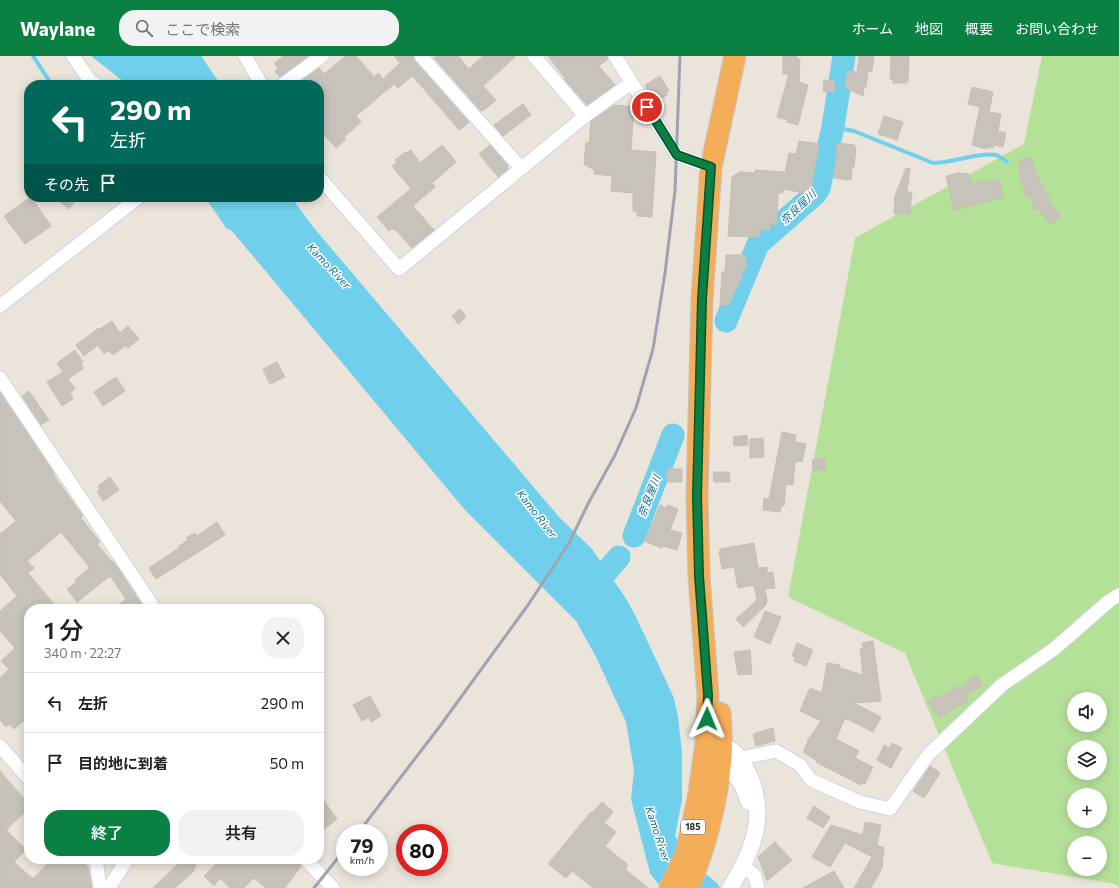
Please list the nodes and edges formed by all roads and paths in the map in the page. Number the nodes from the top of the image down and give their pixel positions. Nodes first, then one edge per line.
1 (73, 56) edge
2 (245, 56) edge
3 (322, 56) edge
4 (421, 56) edge
5 (534, 56) edge
6 (615, 56) edge
7 (735, 56) edge
8 (89, 80) edge
9 (259, 80) edge
10 (289, 80) edge
11 (631, 83) junction
12 (585, 116) junction
13 (711, 167) junction
14 (521, 168) junction
15 (324, 183) edge
16 (133, 202) edge
17 (0, 306) edge
18 (0, 378) edge
19 (1119, 595) edge
20 (151, 604) edge
21 (0, 746) edge
22 (712, 753) junction
23 (741, 758) junction
24 (24, 773) edge
25 (97, 864) edge
26 (124, 864) edge
27 (310, 864) edge
28 (741, 869) junction
29 (100, 888) edge
30 (109, 888) edge
31 (332, 888) edge
32 (670, 888) edge
33 (688, 888) edge
34 (730, 888) edge
35 (758, 888) edge

1 - 8 street
2 - 9 street
3 - 10 street
4 - 14 street
5 - 12 street
6 - 11 street
7 - 13 highway, 185
11 - 12 street
11 - 13 street
12 - 14 street
13 - 22 highway, 185
14 - 15 street
16 - 17 street
18 - 20 street
19 - 23 street
21 - 24 street
22 - 23 street
22 - 28 street
22 - 32 highway, 185
22 - 33 highway, 185
23 - 28 street
25 - 29 street
26 - 30 street
27 - 31 street
28 - 34 street
28 - 35 street

